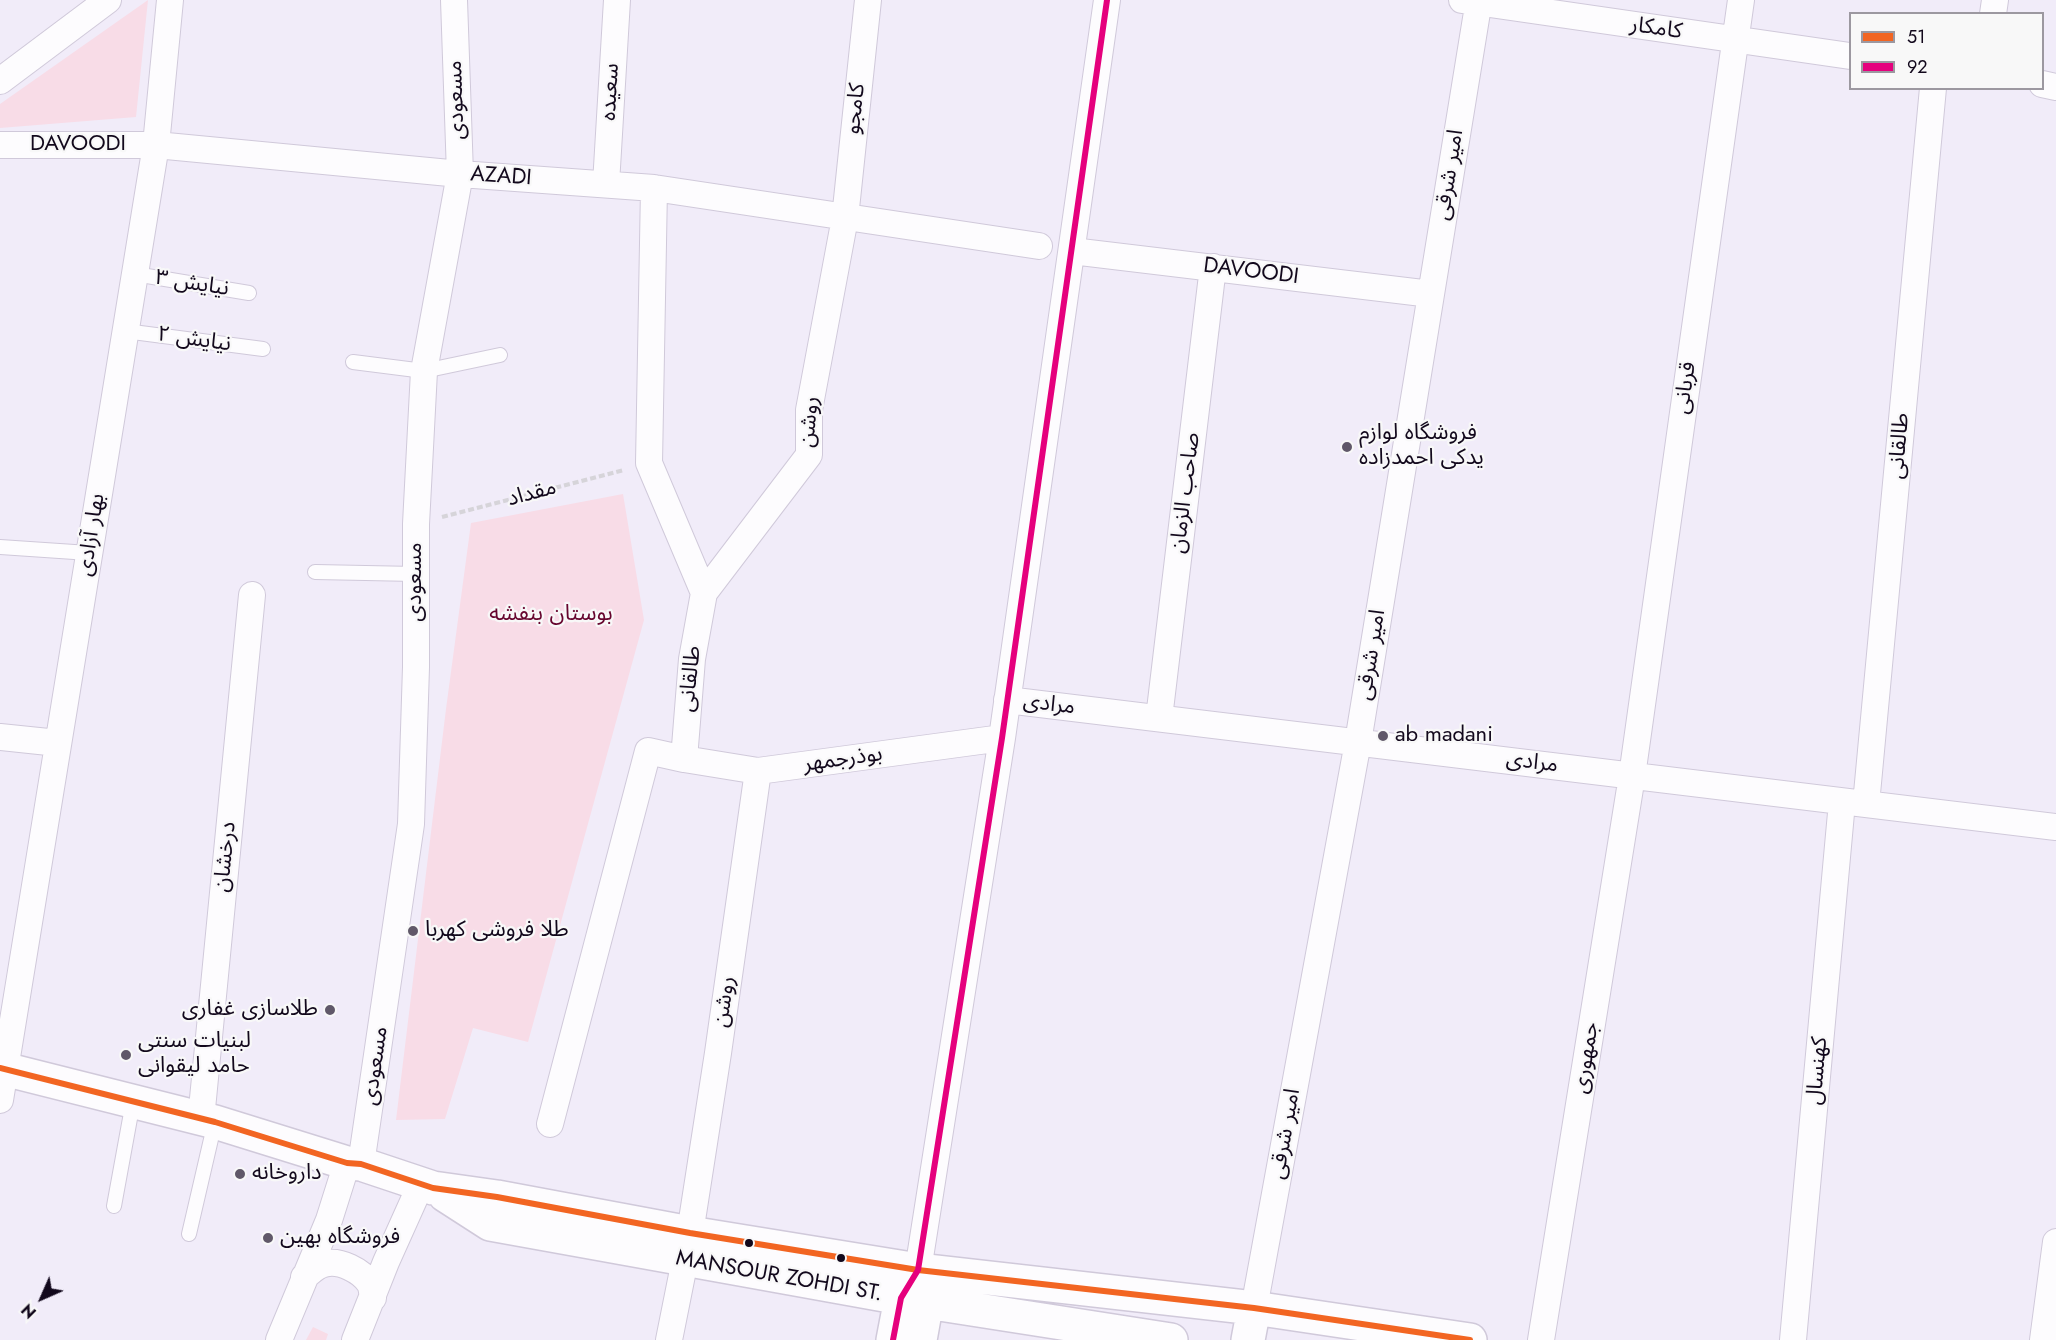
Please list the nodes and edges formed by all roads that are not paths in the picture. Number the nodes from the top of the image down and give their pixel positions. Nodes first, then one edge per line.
1 (108, 0) edge
2 (170, 0) edge
3 (454, 0) edge
4 (617, 0) edge
5 (868, 0) edge
6 (1107, 0) edge
7 (1741, 0) edge
8 (1473, 1) edge
9 (1735, 41) junction
10 (1849, 56) edge
11 (0, 81) edge
12 (1933, 90) edge
13 (0, 145) edge
14 (156, 145) junction
15 (460, 174) junction
16 (606, 184) junction
17 (654, 188) junction
18 (845, 218) junction
19 (1039, 246) dead end
20 (1072, 251) junction
21 (1213, 267) junction
22 (135, 274) junction
23 (249, 293) dead end
24 (1431, 294) junction
25 (125, 331) junction
26 (263, 349) dead end
27 (500, 355) dead end
28 (353, 362) dead end
29 (424, 371) junction
30 (0, 547) edge
31 (89, 553) junction
32 (315, 572) dead end
33 (416, 574) junction
34 (704, 593) junction
35 (252, 595) dead end
36 (1007, 700) junction
37 (1159, 718) junction
38 (0, 737) edge
39 (1002, 738) junction
40 (1358, 742) junction
41 (58, 743) junction
42 (684, 759) junction
43 (758, 771) junction
44 (1632, 776) junction
45 (1854, 803) junction
46 (2056, 827) edge
47 (2, 1079) edge
48 (133, 1102) junction
49 (208, 1121) junction
50 (550, 1124) dead end
51 (354, 1164) junction
52 (427, 1186) junction
53 (114, 1206) dead end
54 (189, 1234) dead end
55 (2056, 1242) edge
56 (688, 1246) junction
57 (918, 1270) junction
58 (304, 1277) junction
59 (914, 1300) junction
60 (1254, 1308) junction
61 (363, 1324) edge
62 (279, 1340) edge
63 (669, 1340) edge
64 (893, 1340) edge
65 (920, 1340) edge
66 (1171, 1340) edge
67 (1248, 1340) edge
68 (1470, 1340) edge
69 (1541, 1340) edge
70 (1793, 1340) edge
71 (2043, 1340) edge

1 - 11 street
2 - 14 street, بهار آزادی
3 - 15 street, مسعودی
4 - 16 street, سعیده
5 - 18 street, کامجو
6 - 20 street
7 - 9 street, قربانی
8 - 9 street, کامکار
8 - 24 street, امیر شرقی
9 - 10 street, کامکار
9 - 44 street, قربانی
12 - 45 street, طالقانی
13 - 14 street, DAVOODI
14 - 15 street, AZADI
14 - 22 street, بهار آزادی
15 - 16 street, AZADI
15 - 29 street, مسعودی
16 - 17 street, AZADI
17 - 18 street, AZADI
17 - 34 street
18 - 19 street
18 - 34 street, روشن
20 - 21 street, DAVOODI
20 - 36 street
21 - 24 street, DAVOODI
21 - 37 street, صاحب الزمان
22 - 23 lane, نیایش ۳
22 - 25 street, بهار آزادی
24 - 40 street, امیر شرقی
25 - 26 lane, نیایش ۲
25 - 31 street, بهار آزادی
27 - 29 lane
28 - 29 lane
29 - 33 street, مسعودی
30 - 31 lane
31 - 41 street, بهار آزادی
32 - 33 lane
33 - 51 street, مسعودی
34 - 42 street, طالقانی
35 - 49 street, درخشان
36 - 37 street, مرادی
36 - 39 street
37 - 40 street, مرادی
38 - 41 street
39 - 43 street, بوذرجمهر
39 - 57 street
40 - 44 street, مرادی
40 - 60 street, امیر شرقی
41 - 47 street, بهار آزادی
42 - 43 street, بوذرجمهر
42 - 50 street
43 - 56 street, روشن
44 - 45 street, مرادی
44 - 69 street, جمهوری
45 - 46 street, مرادی
45 - 70 street, کهنسال
47 - 48 main road, MANSOUR ZOHDI ST.
48 - 49 main road, MANSOUR ZOHDI ST.
48 - 53 lane
49 - 51 main road, MANSOUR ZOHDI ST.
49 - 54 lane
51 - 52 main road, MANSOUR ZOHDI ST.
51 - 58 street, مسعودی
52 - 56 main road, MANSOUR ZOHDI ST.
52 - 61 street
55 - 71 street
56 - 57 main road, MANSOUR ZOHDI ST.
56 - 59 main road, MANSOUR ZOHDI ST.
56 - 63 street, روشن
57 - 59 main road
57 - 60 main road, MANSOUR ZOHDI ST.
58 - 61 street
58 - 62 street, مسعودی
59 - 64 main road
59 - 65 main road
59 - 66 main road, MANSOUR ZOHDI ST.
60 - 67 main road
60 - 68 main road, MANSOUR ZOHDI ST.

